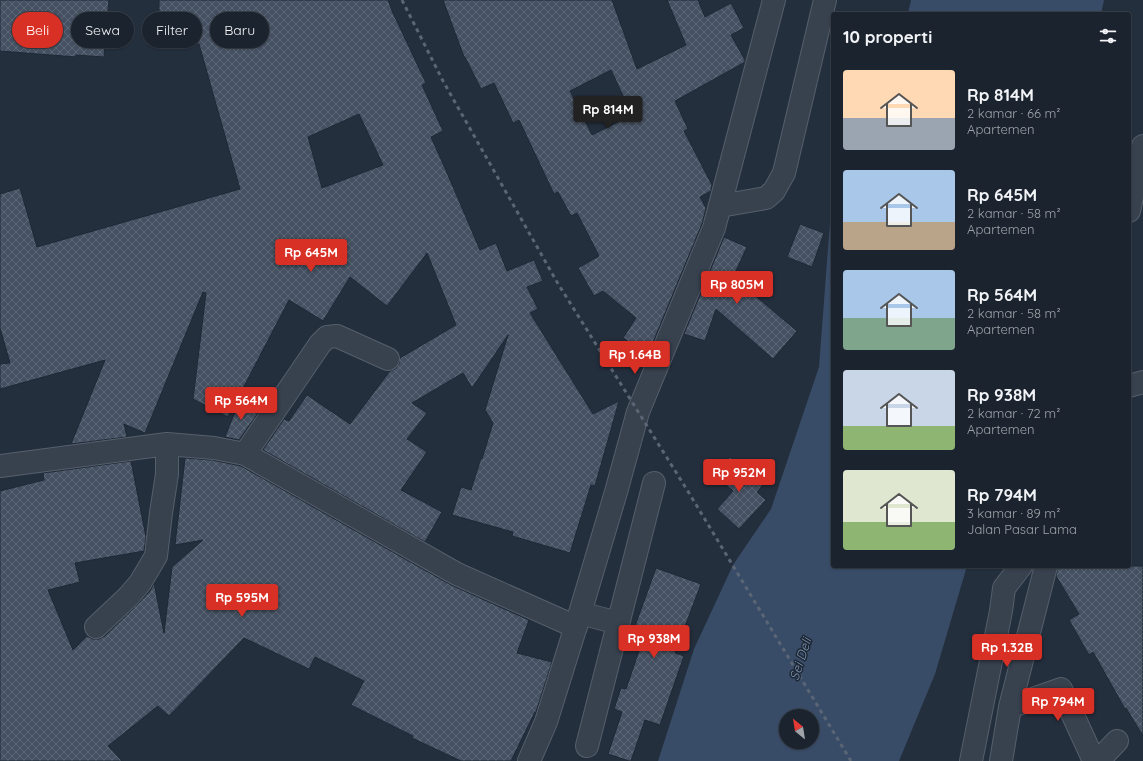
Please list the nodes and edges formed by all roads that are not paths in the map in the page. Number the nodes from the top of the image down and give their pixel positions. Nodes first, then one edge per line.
1 (774, 0) edge
2 (825, 0) edge
3 (1143, 146) edge
4 (1131, 202) edge
5 (720, 206) junction
6 (388, 359) dead end
7 (1143, 382) edge
8 (1131, 385) edge
9 (167, 444) junction
10 (245, 454) junction
11 (0, 466) edge
12 (654, 483) dead end
13 (1019, 568) edge
14 (1045, 568) edge
15 (578, 620) junction
16 (618, 623) junction
17 (96, 627) dead end
18 (1010, 707) junction
19 (1117, 741) dead end
20 (587, 746) dead end
21 (529, 761) edge
22 (971, 761) edge
23 (1001, 761) edge
24 (1094, 761) edge
25 (1098, 761) edge

1 - 5 street
2 - 5 street
3 - 4 street
5 - 15 street
6 - 10 street
7 - 8 street
9 - 10 street
9 - 11 street
9 - 17 street
10 - 15 street
12 - 16 street
13 - 22 street
14 - 18 street
15 - 16 street
15 - 21 street
16 - 20 street
18 - 23 street
18 - 24 street
19 - 25 street

